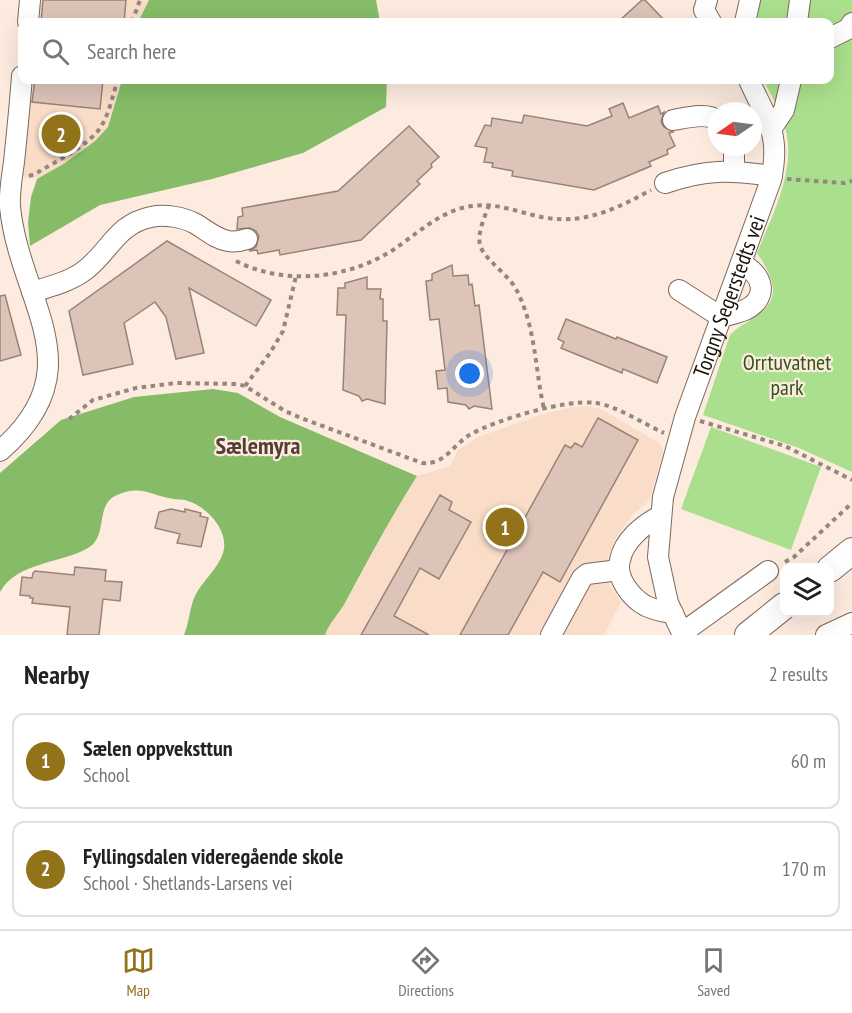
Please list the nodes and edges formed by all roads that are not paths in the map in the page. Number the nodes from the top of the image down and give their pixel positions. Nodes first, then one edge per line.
1 (30, 0) edge
2 (707, 0) edge
3 (750, 0) edge
4 (800, 0) edge
5 (28, 18) edge
6 (709, 18) edge
7 (746, 18) edge
8 (798, 18) edge
9 (852, 23) edge
10 (834, 36) edge
11 (21, 84) edge
12 (751, 84) edge
13 (790, 84) edge
14 (708, 117) edge
15 (673, 120) dead end
16 (772, 128) junction
17 (734, 156) edge
18 (734, 171) junction
19 (772, 176) junction
20 (665, 183) road end
21 (247, 239) dead end
22 (741, 264) junction
23 (679, 290) dead end
24 (32, 292) junction
25 (722, 317) junction
26 (0, 451) edge
27 (660, 516) junction
28 (852, 551) edge
29 (834, 566) edge
30 (619, 570) junction
31 (768, 571) road end
32 (780, 609) edge
33 (673, 613) junction
34 (852, 623) edge
35 (682, 634) edge
36 (551, 635) edge
37 (748, 635) edge
38 (826, 635) edge

1 - 5 street
2 - 6 street
3 - 7 street
4 - 8 street
9 - 10 street
11 - 24 street
12 - 16 street, Torgny Segerstedts vei
13 - 16 street
14 - 15 street
16 - 19 street, Torgny Segerstedts vei
17 - 18 street
18 - 19 street
18 - 20 street
19 - 22 street, Torgny Segerstedts vei
21 - 24 street
22 - 25 street, Torgny Segerstedts vei
22 - 25 street
23 - 25 street
24 - 26 street
25 - 27 street, Torgny Segerstedts vei
27 - 30 street
27 - 33 street, Torgny Segerstedts vei
28 - 29 main road
30 - 33 street
30 - 36 street
31 - 35 street
32 - 37 main road
33 - 35 street, Torgny Segerstedts vei
34 - 38 street

